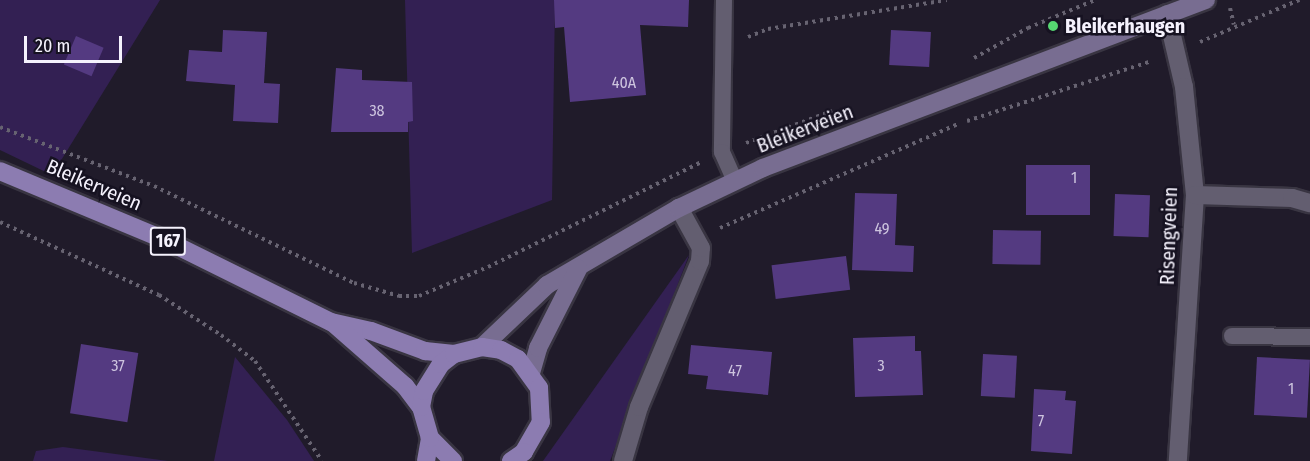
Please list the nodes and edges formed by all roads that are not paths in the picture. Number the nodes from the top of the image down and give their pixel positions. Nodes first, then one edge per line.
1 (724, 0) edge
2 (1206, 0) edge
3 (1167, 14) junction
4 (0, 171) edge
5 (735, 182) junction
6 (1195, 195) junction
7 (1310, 203) edge
8 (679, 208) junction
9 (578, 269) junction
10 (331, 322) junction
11 (1232, 336) dead end
12 (1310, 337) edge
13 (482, 347) junction
14 (454, 354) junction
15 (531, 373) junction
16 (421, 407) junction
17 (430, 438) junction
18 (426, 461) edge
19 (453, 461) edge
20 (511, 461) edge
21 (623, 461) edge
22 (1178, 461) edge

1 - 5 lane
2 - 3 main road, Bleikerveien
3 - 5 main road, Bleikerveien
3 - 6 street, Risengveien
4 - 10 main road, Bleikerveien / 167
5 - 8 main road, Bleikerveien
6 - 7 street
6 - 22 street, Risengveien
8 - 9 main road, Bleikerveien
8 - 21 street
9 - 13 main road
9 - 15 main road
10 - 14 main road, Bleikerveien / 167
10 - 16 main road, Bleikerveien / 167
11 - 12 lane
13 - 14 main road, 167
13 - 15 main road
14 - 16 main road, 167
15 - 20 main road
16 - 17 main road, 167
17 - 18 main road, 167
17 - 19 main road, 167

